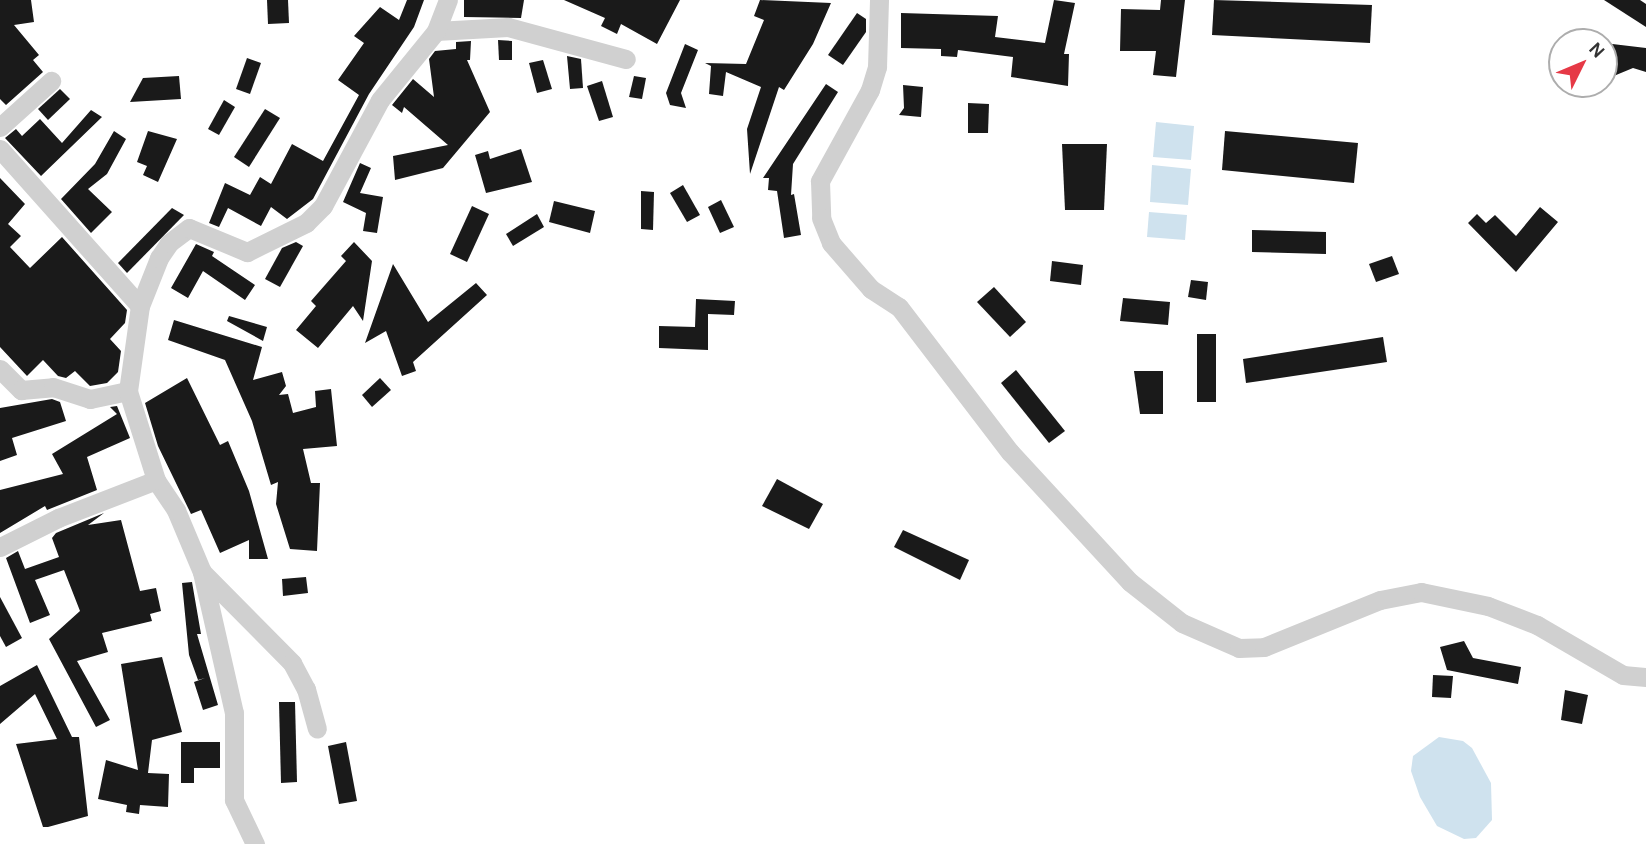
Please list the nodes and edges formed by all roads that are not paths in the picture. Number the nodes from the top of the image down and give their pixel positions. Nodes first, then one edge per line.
1 (448, 0) edge
2 (879, 0) edge
3 (436, 31) junction
4 (626, 59) dead end
5 (51, 81) dead end
6 (0, 127) edge
7 (0, 149) edge
8 (140, 306) junction
9 (0, 369) edge
10 (128, 391) junction
11 (156, 480) junction
12 (0, 547) edge
13 (202, 572) junction
14 (1646, 677) edge
15 (317, 729) dead end
16 (255, 844) edge

1 - 3 street
2 - 14 street
3 - 4 street
3 - 8 street
5 - 6 street
7 - 8 street
8 - 10 street
9 - 10 street
10 - 11 street
11 - 12 street
11 - 13 street
13 - 15 street
13 - 16 street

